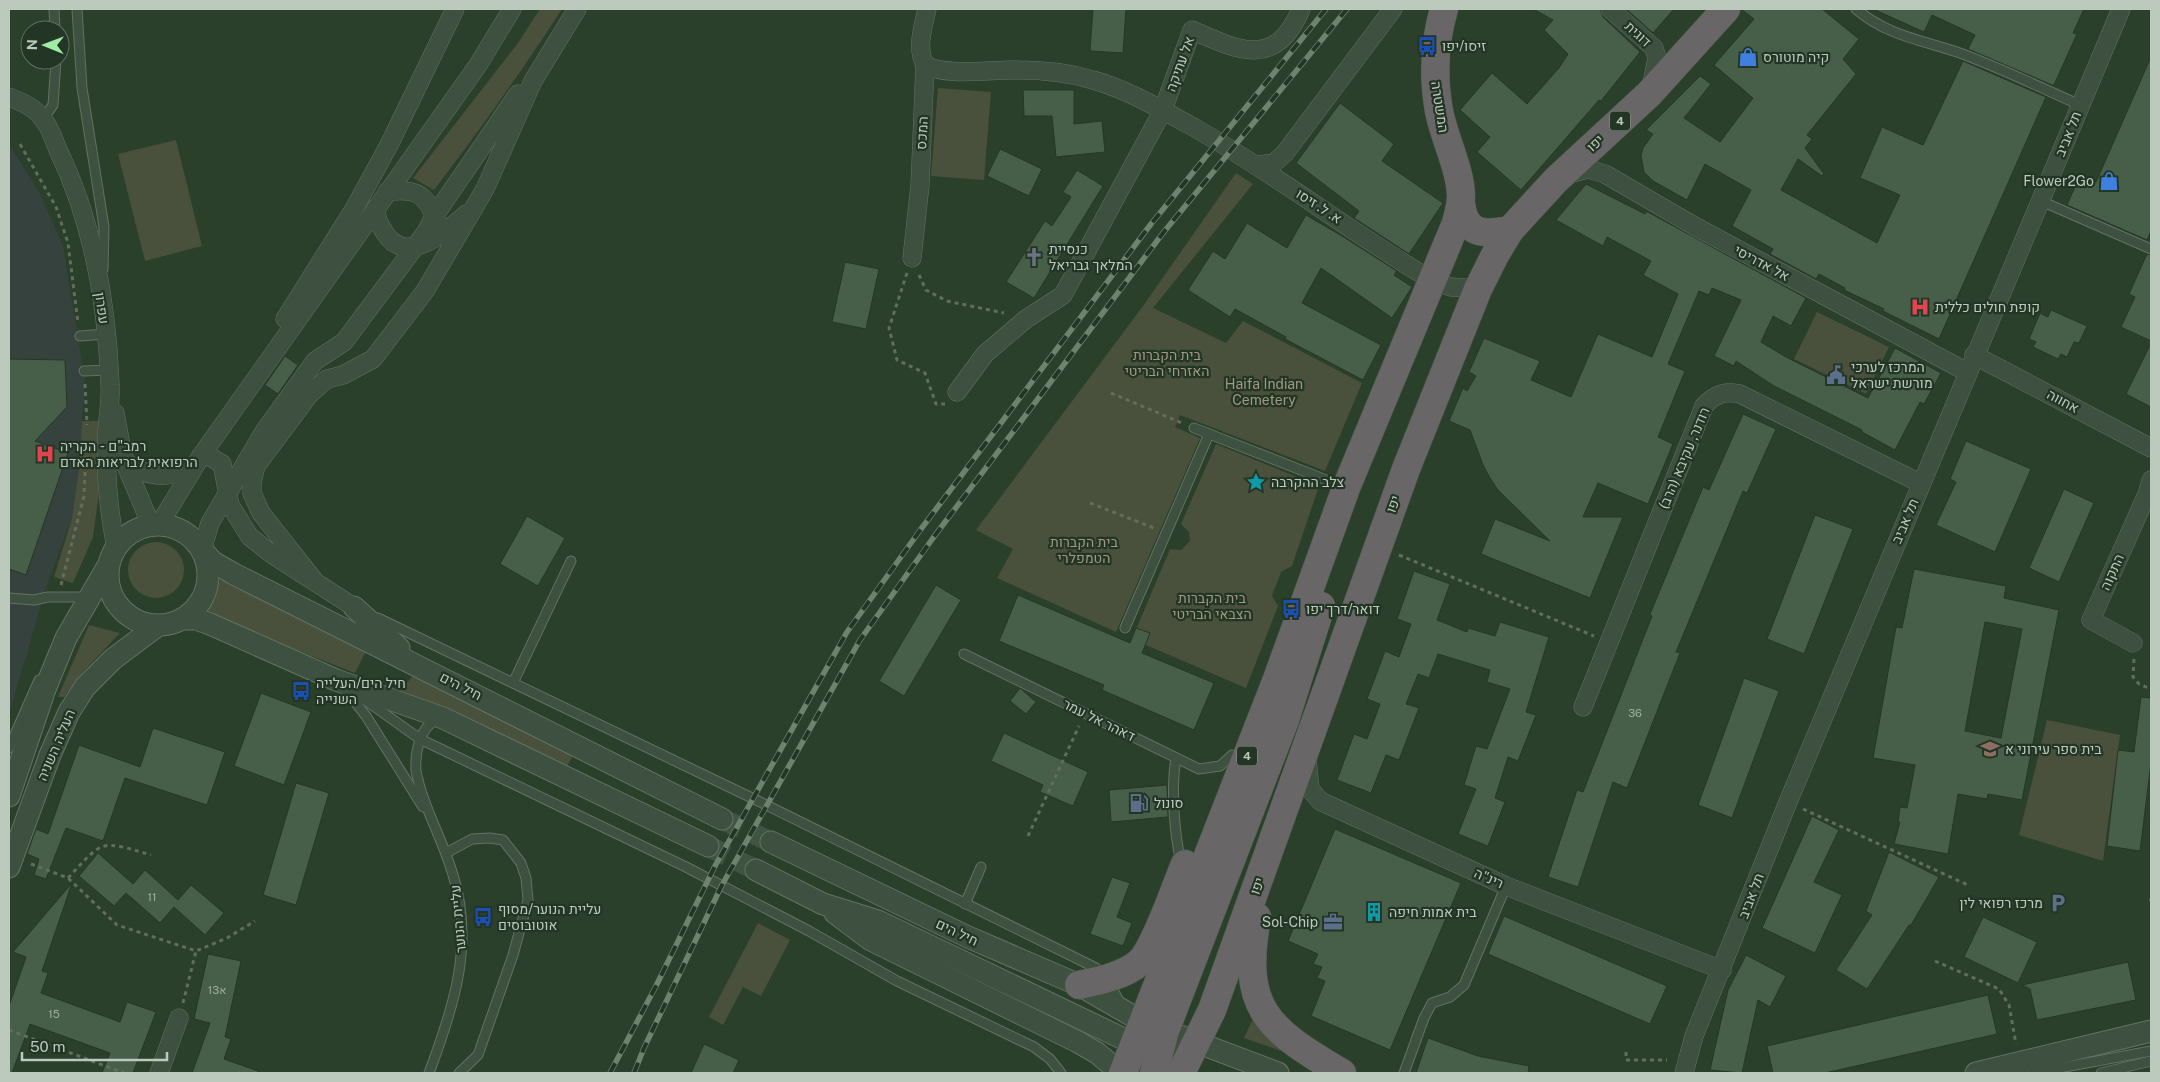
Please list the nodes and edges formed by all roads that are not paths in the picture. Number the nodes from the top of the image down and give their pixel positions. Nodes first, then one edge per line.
1 (77, 9) edge
2 (512, 9) edge
3 (576, 9) edge
4 (927, 9) edge
5 (1301, 9) edge
6 (1393, 9) edge
7 (1444, 9) edge
8 (1610, 9) edge
9 (1726, 9) edge
10 (1856, 9) edge
11 (2121, 9) edge
12 (456, 13) edge
13 (925, 65) junction
14 (57, 70) edge
15 (1649, 94) junction
16 (9, 97) edge
17 (2080, 105) junction
18 (1163, 110) junction
19 (44, 119) junction
20 (1285, 153) junction
21 (1257, 165) junction
22 (1556, 180) junction
23 (1288, 186) junction
24 (485, 189) junction
25 (387, 192) junction
26 (2040, 201) junction
27 (1460, 204) junction
28 (376, 208) junction
29 (435, 216) junction
30 (1510, 230) junction
31 (440, 235) junction
32 (415, 246) junction
33 (2151, 249) edge
34 (912, 258) road end
35 (432, 279) junction
36 (1434, 281) junction
37 (1478, 289) junction
38 (102, 302) junction
39 (106, 334) junction
40 (80, 336) dead end
41 (344, 342) junction
42 (1974, 355) junction
43 (109, 370) junction
44 (84, 371) dead end
45 (1967, 372) junction
46 (327, 379) junction
47 (110, 388) junction
48 (957, 392) road end
49 (239, 401) junction
50 (1194, 428) road end
51 (1208, 434) junction
52 (2151, 448) edge
53 (124, 461) junction
54 (196, 462) junction
55 (2151, 480) edge
56 (1920, 483) junction
57 (1346, 488) junction
58 (227, 490) junction
59 (155, 525) junction
60 (202, 550) junction
61 (113, 556) junction
62 (571, 561) dead end
63 (313, 580) junction
64 (92, 594) junction
65 (9, 598) edge
66 (354, 606) junction
67 (184, 619) junction
68 (157, 626) junction
69 (1125, 628) dead end
70 (66, 638) junction
71 (2133, 643) road end
72 (964, 654) dead end
73 (416, 664) junction
74 (1277, 679) junction
75 (336, 680) junction
76 (513, 683) junction
77 (1583, 707) dead end
78 (444, 718) junction
79 (18, 726) junction
80 (420, 739) junction
81 (1310, 740) junction
82 (9, 748) edge
83 (1232, 755) junction
84 (9, 756) edge
85 (1176, 758) junction
86 (9, 796) edge
87 (722, 818) tunnel mouth
88 (434, 825) junction
89 (771, 842) tunnel mouth
90 (708, 846) tunnel mouth
91 (1272, 846) junction
92 (446, 852) junction
93 (10, 862) edge
94 (981, 867) dead end
95 (756, 870) tunnel mouth
96 (1183, 870) junction
97 (1506, 886) junction
98 (823, 904) junction
99 (966, 904) junction
100 (1722, 970) junction
101 (1107, 978) junction
102 (1079, 985) junction
103 (179, 1018) road end
104 (2151, 1030) edge
105 (1694, 1036) junction
106 (1197, 1044) junction
107 (2151, 1051) edge
108 (1156, 1060) edge
109 (2151, 1061) edge
110 (2025, 1068) edge
111 (159, 1073) edge
112 (429, 1073) edge
113 (460, 1073) edge
114 (1061, 1073) edge
115 (1278, 1073) edge
116 (1342, 1073) edge
117 (1404, 1073) edge
118 (1684, 1073) edge
119 (1694, 1073) edge
120 (1976, 1073) edge
121 (2101, 1073) edge

1 - 38 lane
2 - 25 street
3 - 24 street
3 - 29 street
4 - 13 street, המכס
5 - 18 street, אל עתיקה
6 - 20 street
7 - 27 highway, המשטרה / 4
8 - 15 street, דוגית
9 - 15 highway, יפו / 4
10 - 17 lane
11 - 17 street, תל אביב
12 - 49 street
13 - 18 street, א. ל. זיסו
13 - 34 street, המכס
14 - 19 lane
15 - 22 highway, יפו / 4
16 - 19 street, עפרון
17 - 26 street, תל אביב
18 - 21 street, א. ל. זיסו
18 - 48 street
19 - 38 street, עפרון
20 - 21 street
20 - 23 street
21 - 23 street, א. ל. זיסו
22 - 30 highway, יפו / 4
22 - 45 street, אל אדריסי
23 - 36 street, א. ל. זיסו
24 - 31 street
24 - 35 street
25 - 28 street
25 - 29 street
26 - 33 lane
26 - 42 street, תל אביב
27 - 30 highway
27 - 36 highway, 4
28 - 32 street
28 - 49 street
29 - 31 street
29 - 32 street
30 - 37 highway, יפו / 4
31 - 32 street
31 - 35 street
32 - 41 street
35 - 46 street
36 - 37 street, א. ל. זיסו
36 - 57 highway, 4
37 - 81 highway, יפו / 4
38 - 39 street, עפרון
39 - 40 lane
39 - 43 street, עפרון
41 - 46 street
41 - 58 street
42 - 45 street, תל אביב
42 - 52 street, אחווה
43 - 44 lane
43 - 47 street, עפרון
45 - 56 street, תל אביב
46 - 63 street
47 - 53 street
47 - 61 street, עפרון
49 - 54 street
50 - 51 lane
51 - 57 lane
51 - 69 lane
53 - 54 street
53 - 59 street
54 - 58 street
54 - 59 street
55 - 71 street, התקוה
56 - 77 street, רודנר, עקיבא (הרב)
56 - 100 street, תל אביב
57 - 74 highway, 4
57 - 108 highway
58 - 60 street
58 - 63 street
59 - 60 street
59 - 61 street
60 - 67 street
60 - 73 street, חיל הים
61 - 64 street, העליה השניה
61 - 68 street
62 - 76 lane
63 - 66 street
64 - 65 lane
64 - 70 street, העליה השניה
66 - 73 street
66 - 76 lane
67 - 68 street
67 - 75 street
68 - 93 street, העליה השניה
70 - 79 lane
70 - 86 street, העליה השניה
72 - 85 lane, דאהר אל עמר
73 - 87 street, חיל הים
74 - 83 highway
74 - 108 highway, 4
75 - 78 street
75 - 80 lane
75 - 88 lane, עליית הנוער
76 - 99 lane
78 - 80 lane
78 - 90 street
79 - 82 lane
79 - 84 lane
80 - 88 lane, עליית הנוער
80 - 114 lane
81 - 91 highway, יפו / 4
81 - 97 street, רינ"ה
83 - 85 lane, דאהר אל עמר
83 - 96 highway
85 - 96 lane
88 - 92 lane, עליית הנוער
89 - 102 street, חיל הים
91 - 106 highway, יפו / 4
91 - 116 highway
92 - 112 lane, עליית הנוער
92 - 113 lane
94 - 99 lane
95 - 98 street, חיל הים
96 - 101 highway
97 - 100 street, רינ"ה
97 - 117 lane
98 - 108 street, חיל הים
98 - 108 street, חיל הים
99 - 101 lane
100 - 105 street, תל אביב
101 - 102 highway
101 - 108 lane
102 - 108 street, חיל הים
103 - 111 street
104 - 110 street
105 - 118 street, תל אביב
105 - 119 street, תל אביב
106 - 108 highway, יפו / 4
106 - 115 street
107 - 110 lane
109 - 121 lane
110 - 120 street

